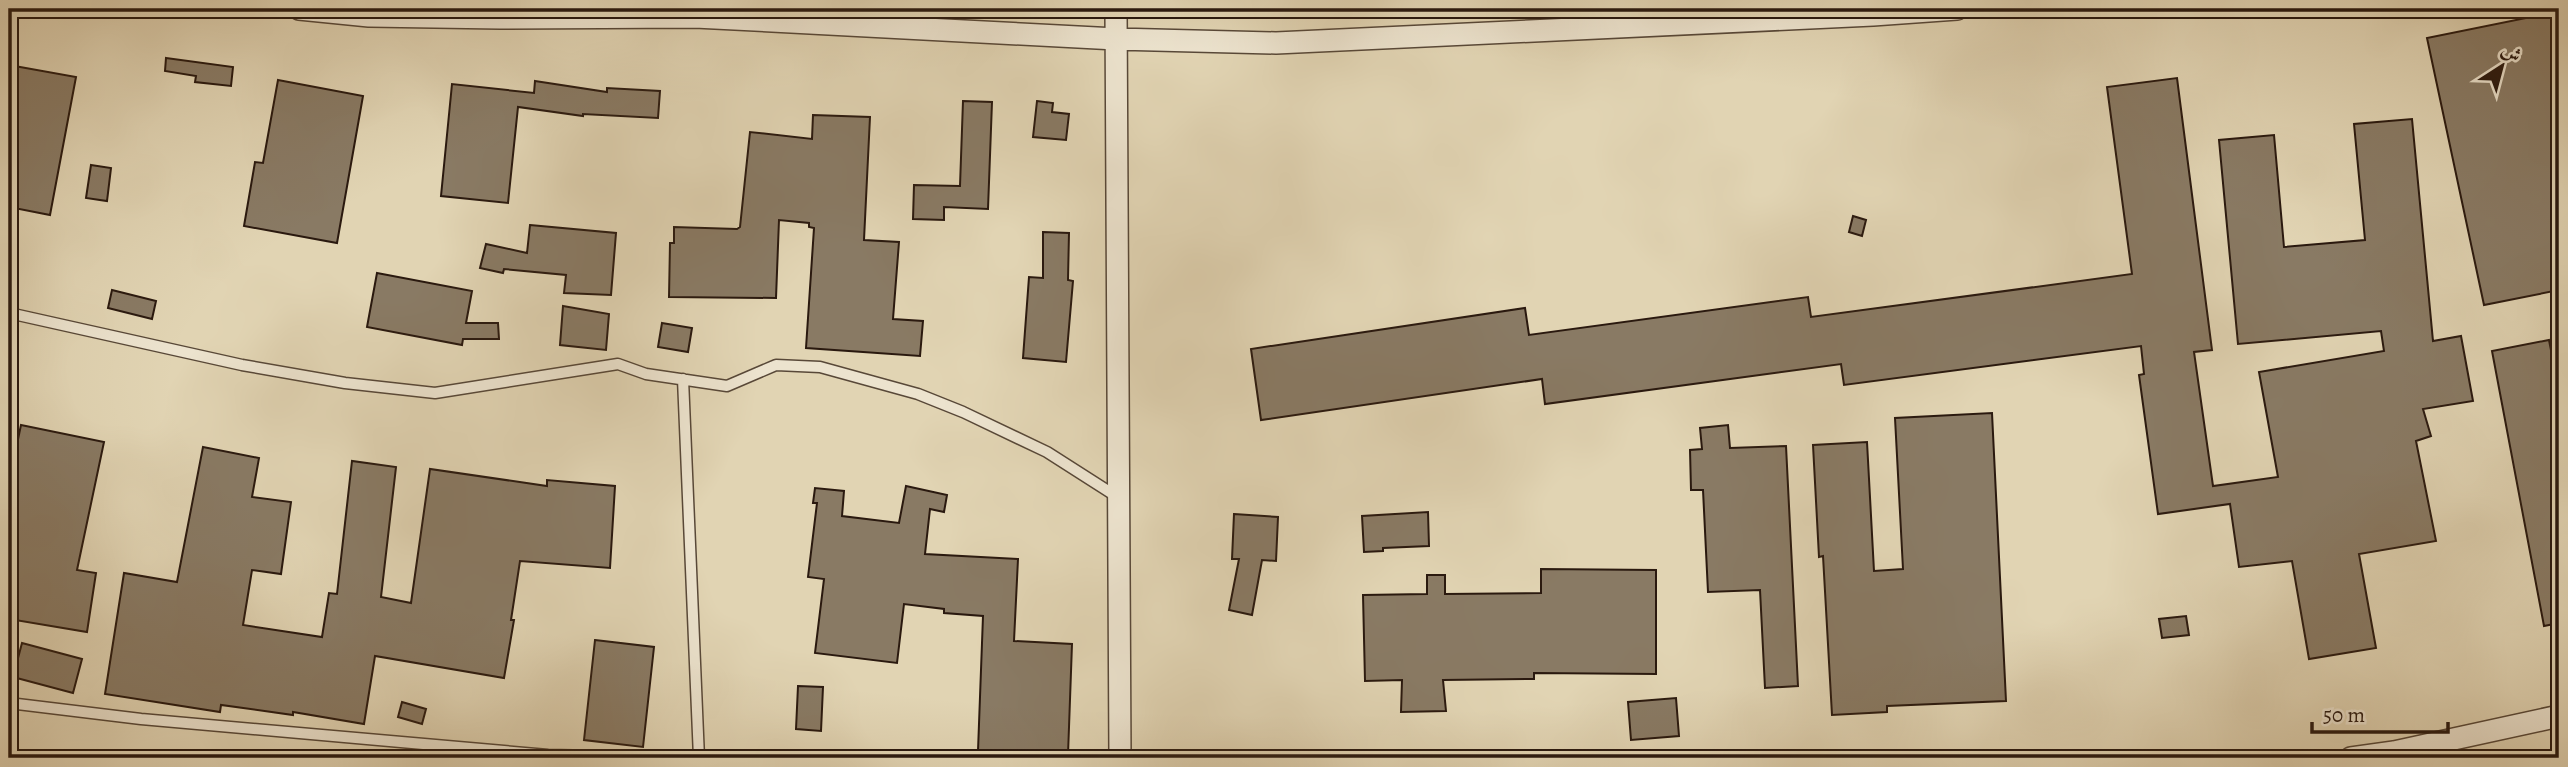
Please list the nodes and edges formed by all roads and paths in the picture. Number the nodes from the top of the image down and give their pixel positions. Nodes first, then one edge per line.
1 (299, 9) edge
2 (1116, 9) edge
3 (1957, 9) edge
4 (1116, 39) junction
5 (9, 313) edge
6 (683, 379) junction
7 (1119, 498) junction
8 (9, 703) edge
9 (2559, 716) edge
10 (699, 758) edge
11 (1120, 758) edge
12 (2351, 758) edge

1 - 4 street
2 - 4 street
3 - 4 street
4 - 7 street
5 - 6 lane
6 - 7 lane
6 - 10 lane
7 - 11 street
8 - 10 lane
9 - 12 street

